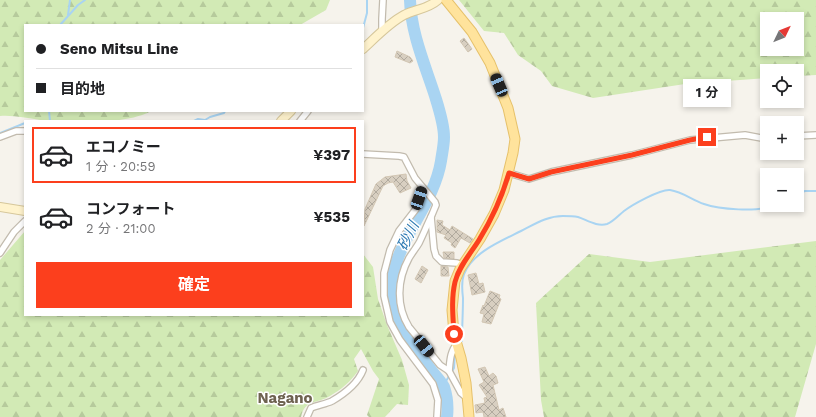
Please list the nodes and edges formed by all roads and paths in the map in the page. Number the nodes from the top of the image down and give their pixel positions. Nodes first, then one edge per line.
1 (383, 0) edge
2 (438, 0) edge
3 (446, 0) edge
4 (382, 32) junction
5 (364, 48) edge
6 (290, 112) edge
7 (307, 112) edge
8 (282, 120) edge
9 (301, 120) edge
10 (24, 131) edge
11 (816, 135) edge
12 (804, 136) edge
13 (0, 137) edge
14 (760, 137) edge
15 (364, 154) edge
16 (509, 173) junction
17 (423, 188) junction
18 (0, 207) edge
19 (24, 211) edge
20 (431, 217) junction
21 (24, 222) edge
22 (0, 253) edge
23 (462, 265) junction
24 (457, 344) junction
25 (363, 370) dead end
26 (449, 371) junction
27 (467, 399) junction
28 (307, 417) edge
29 (436, 417) edge
30 (469, 417) edge

1 - 4 street
2 - 4 main road
3 - 16 main road
4 - 5 main road
6 - 8 main road
7 - 9 street
10 - 13 street
11 - 12 street
14 - 16 street
15 - 17 street
16 - 23 main road
17 - 20 street
17 - 29 street
18 - 19 main road
20 - 23 street
20 - 26 street
21 - 22 street
23 - 24 main road
24 - 26 street
24 - 27 main road
25 - 28 street
26 - 27 street
27 - 30 main road

